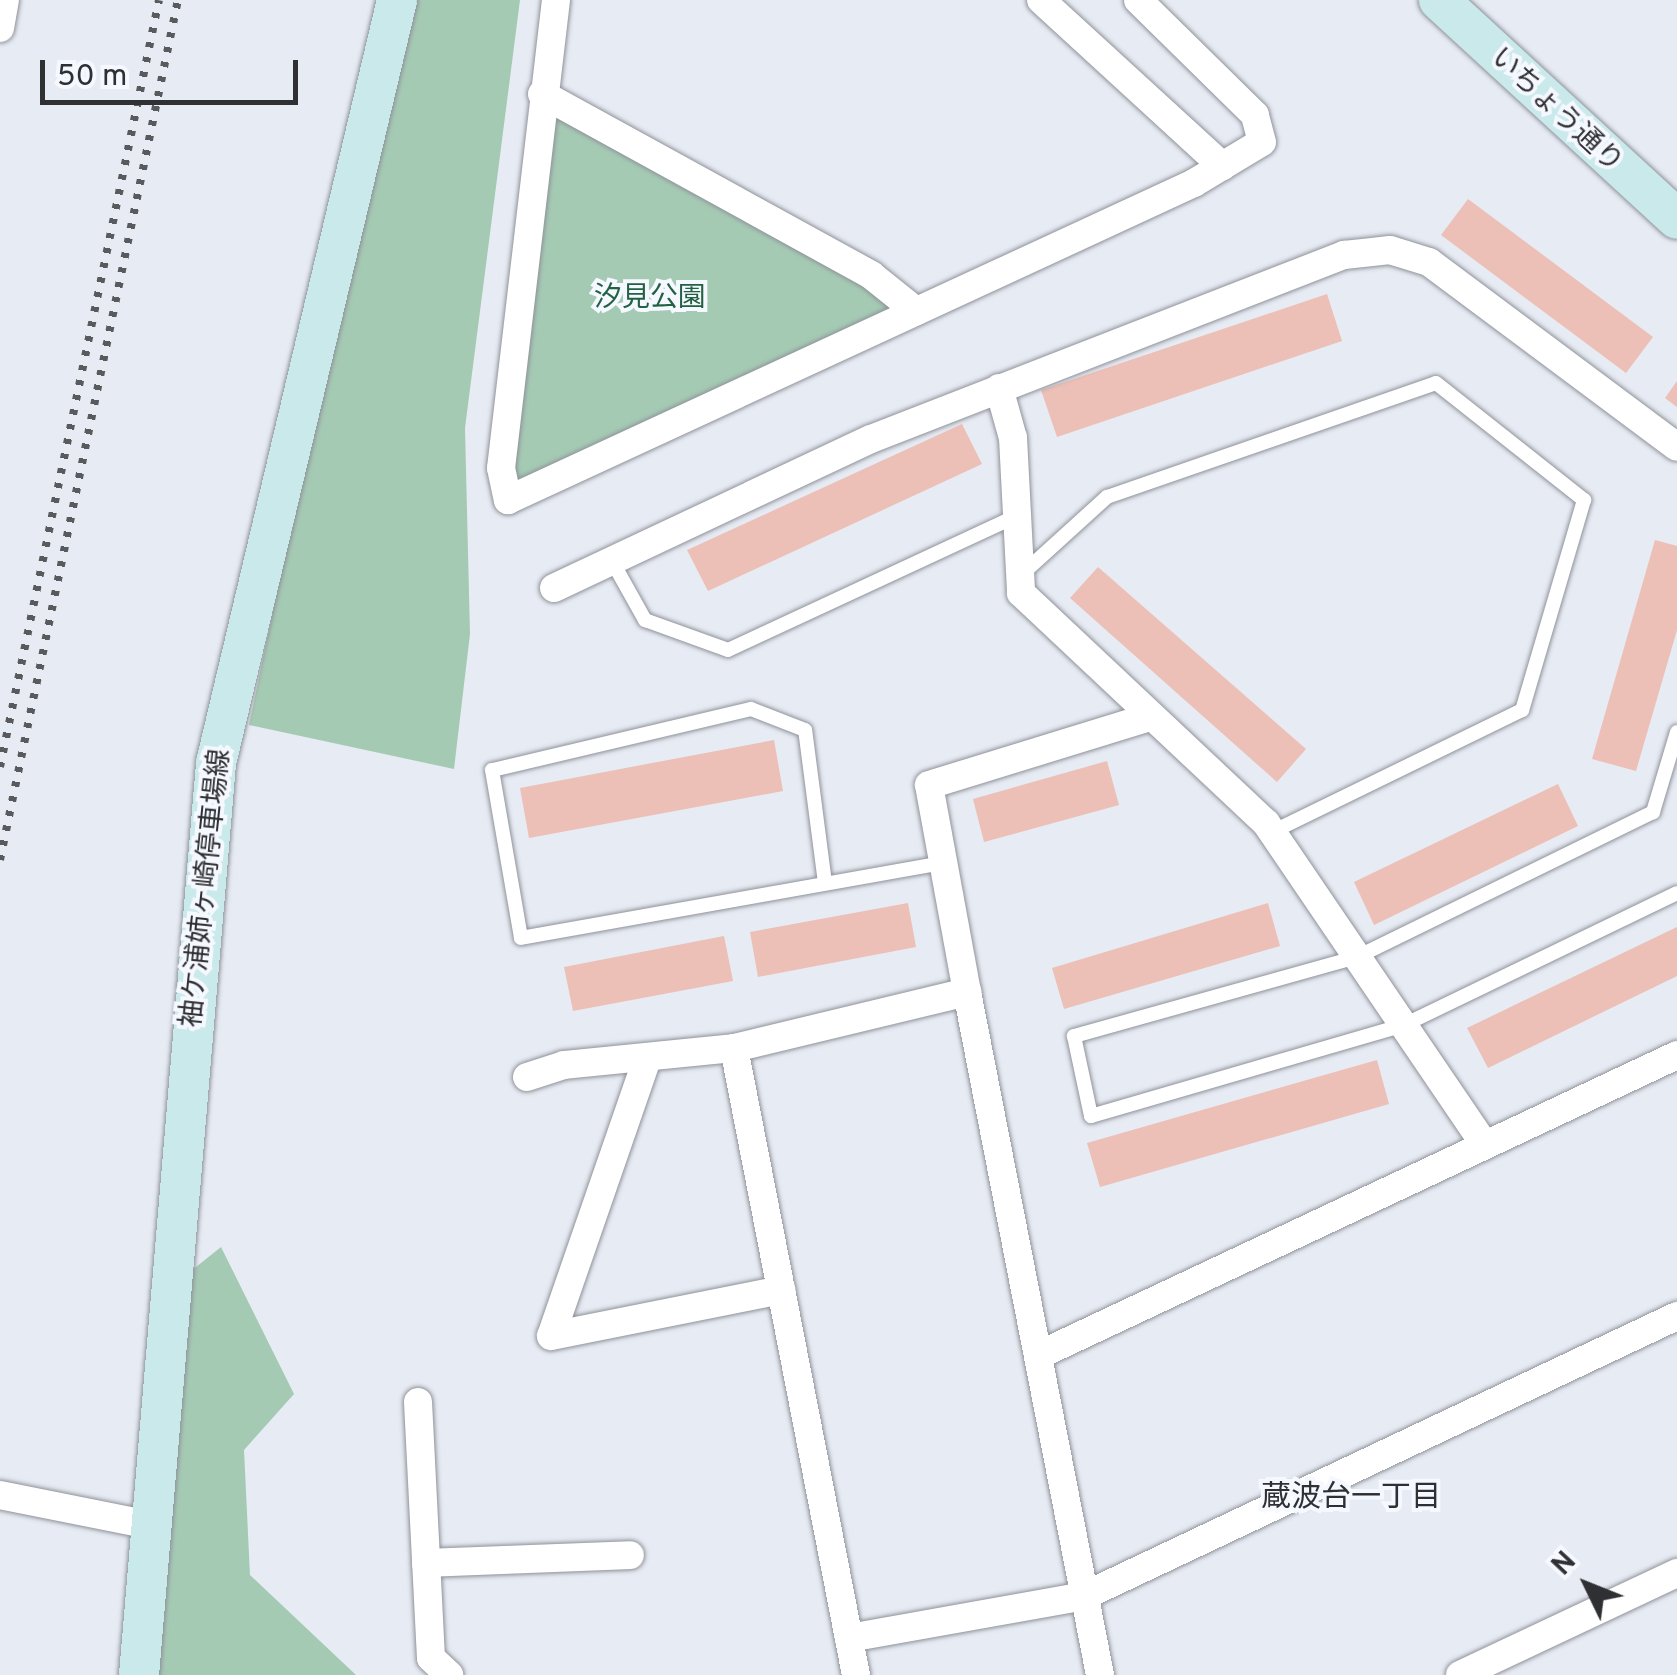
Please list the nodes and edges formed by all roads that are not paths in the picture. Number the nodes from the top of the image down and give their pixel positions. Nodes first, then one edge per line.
1 (5, 0) edge
2 (397, 0) edge
3 (556, 0) edge
4 (1041, 0) edge
5 (1138, 0) edge
6 (1438, 0) edge
7 (0, 28) edge
8 (542, 94) junction
9 (1222, 166) junction
10 (1677, 218) edge
11 (916, 312) junction
12 (1000, 388) junction
13 (1677, 447) edge
14 (1017, 516) junction
15 (612, 561) junction
16 (1020, 576) junction
17 (554, 588) dead end
18 (1150, 717) junction
19 (1677, 732) edge
20 (1272, 832) junction
21 (944, 863) junction
22 (825, 883) junction
23 (1677, 893) edge
24 (1357, 957) junction
25 (967, 992) junction
26 (1404, 1026) junction
27 (734, 1048) junction
28 (1677, 1055) edge
29 (646, 1059) junction
30 (527, 1077) dead end
31 (1485, 1145) junction
32 (781, 1290) junction
33 (1677, 1316) edge
34 (1039, 1355) junction
35 (418, 1402) dead end
36 (0, 1495) edge
37 (150, 1524) junction
38 (630, 1555) dead end
39 (426, 1563) junction
40 (1677, 1573) edge
41 (1084, 1596) junction
42 (849, 1638) junction
43 (138, 1675) edge
44 (449, 1675) edge
45 (856, 1675) edge
46 (1100, 1675) edge
47 (1460, 1675) edge

1 - 7 street
2 - 37 main road, 袖ケ浦姉ヶ崎停車場線
3 - 8 street
4 - 9 street
5 - 9 street
6 - 10 main road, いちょう通り
8 - 11 street
8 - 11 street
9 - 11 street
12 - 13 street
12 - 14 street
12 - 15 street
14 - 15 lane
14 - 16 street
15 - 17 street
16 - 18 street
16 - 20 lane
18 - 20 street
18 - 21 street
19 - 24 lane
20 - 24 street
21 - 22 lane
21 - 25 street
22 - 22 lane
23 - 26 lane
24 - 26 street
24 - 26 lane
25 - 27 street
25 - 34 street
26 - 31 street
27 - 29 street
27 - 32 street
28 - 31 street
29 - 30 street
29 - 32 street
31 - 34 street
32 - 42 street
33 - 41 street
34 - 41 street
35 - 39 street
36 - 37 street
37 - 43 main road, 袖ケ浦姉ヶ崎停車場線
38 - 39 street
39 - 44 street
40 - 47 street
41 - 42 street
41 - 46 street
42 - 45 street

